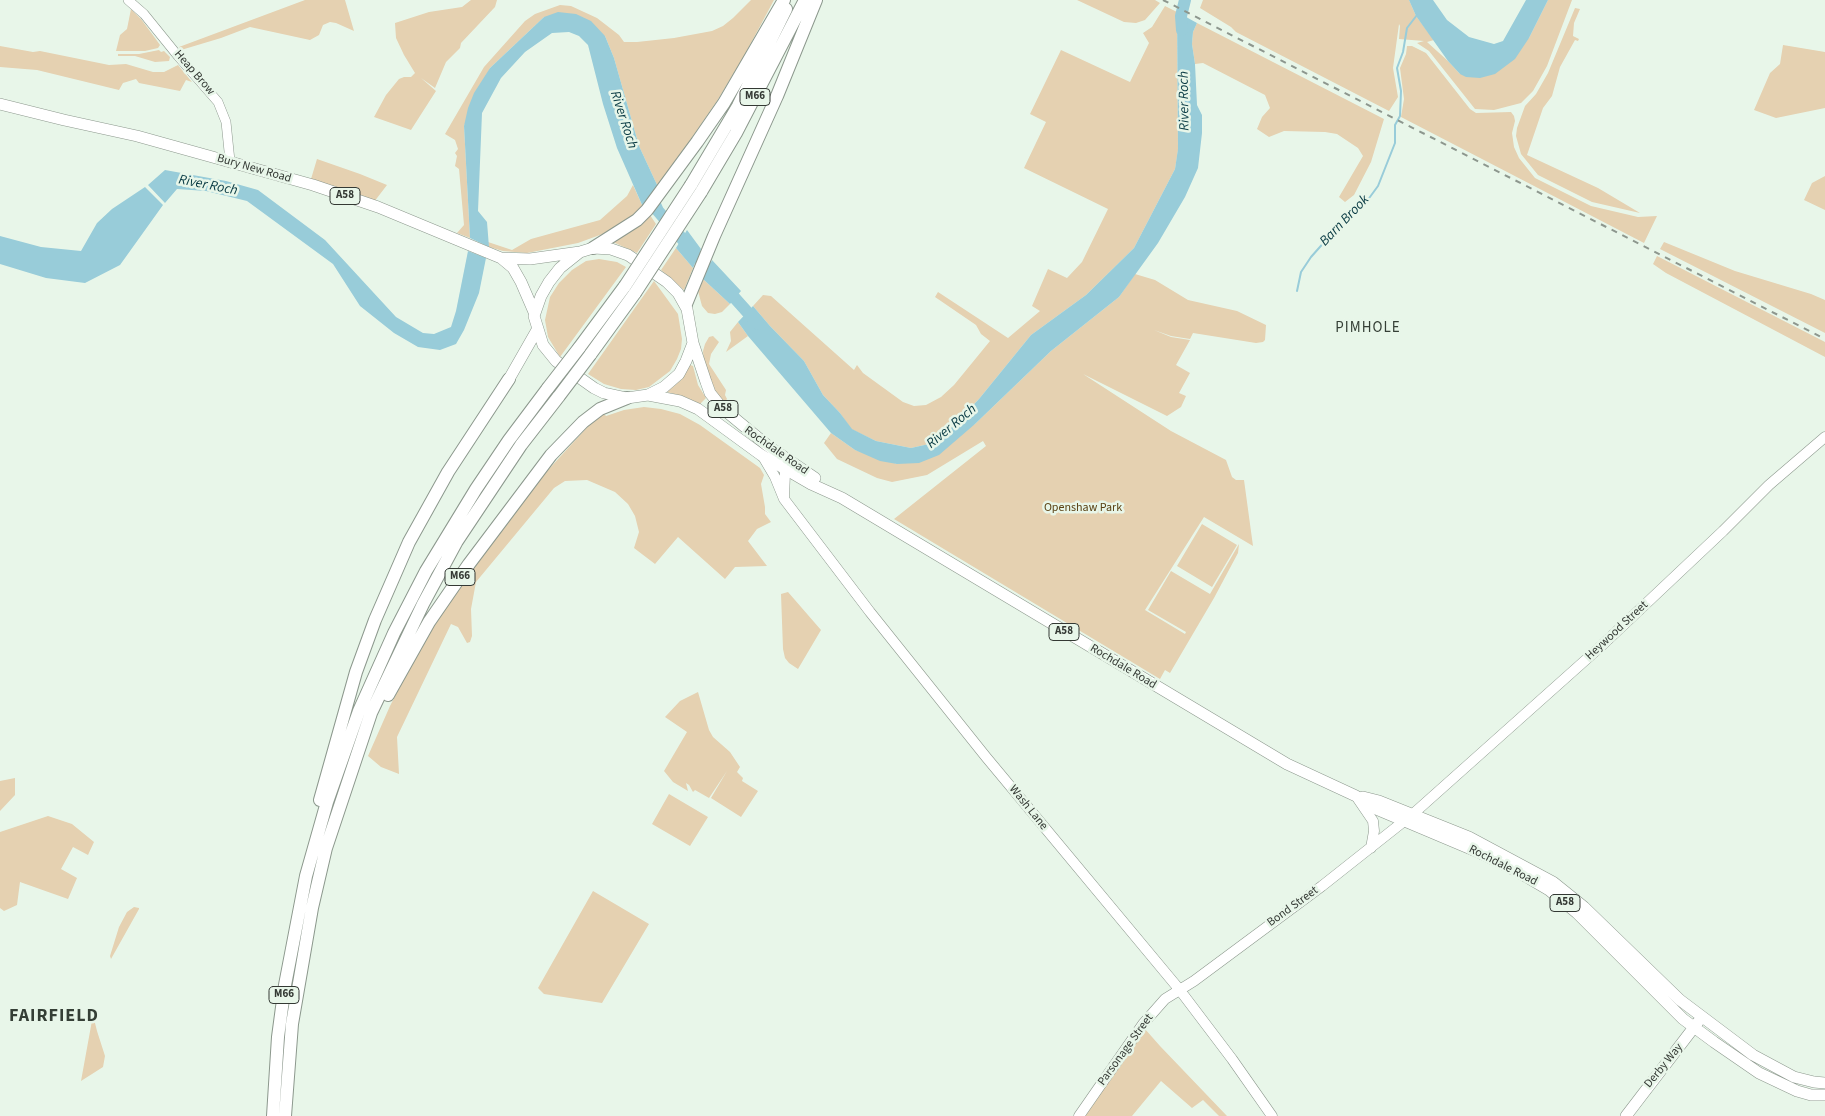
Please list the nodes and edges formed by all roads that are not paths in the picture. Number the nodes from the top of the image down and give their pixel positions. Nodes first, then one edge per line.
1 (128, 0) edge
2 (784, 0) edge
3 (790, 0) edge
4 (805, 0) edge
5 (816, 0) edge
6 (0, 104) edge
7 (230, 162) junction
8 (696, 188) junction
9 (593, 248) junction
10 (580, 252) junction
11 (501, 258) junction
12 (630, 290) junction
13 (686, 304) junction
14 (534, 312) junction
15 (537, 330) junction
16 (693, 343) junction
17 (510, 379) joint
18 (648, 395) junction
19 (627, 398) junction
20 (1825, 437) edge
21 (781, 454) junction
22 (761, 455) junction
23 (784, 468) junction
24 (842, 498) junction
25 (784, 499) junction
26 (354, 767) junction
27 (1356, 796) junction
28 (1408, 817) junction
29 (1371, 848) junction
30 (306, 876) junction
31 (1179, 989) junction
32 (1702, 1016) junction
33 (1695, 1028) junction
34 (1825, 1083) edge
35 (1825, 1095) edge
36 (273, 1116) edge
37 (285, 1116) edge
38 (1079, 1116) edge
39 (1272, 1116) edge
40 (1626, 1116) edge

1 - 7 street, Heap Brow
2 - 9 highway, M66
3 - 8 highway, M66
4 - 8 highway, M66
5 - 13 highway, M66
6 - 7 highway, Bury New Road / A58
7 - 11 highway, Bury New Road / A58
8 - 12 highway, M66, bridge
9 - 10 highway, A58
9 - 13 highway, A58
10 - 11 highway, Bury New Road / A58
10 - 14 highway, A58
11 - 14 highway, Bury New Road / A58
12 - 26 highway, M66, bridge
12 - 30 highway, M66, bridge
13 - 16 highway, A58
14 - 15 highway, A58
15 - 17 highway
15 - 19 highway, A58
16 - 18 highway, A58
16 - 21 highway, Rochdale Road / A58
17 - 30 highway, M66
18 - 19 highway, A58
18 - 22 highway, Rochdale Road / A58
19 - 26 highway, M66
20 - 28 main road, Heywood Street
21 - 23 main road
21 - 24 highway, Rochdale Road / A58
22 - 23 highway, Rochdale Road / A58
22 - 25 main road, Wash Lane
23 - 24 highway, Rochdale Road / A58
23 - 25 main road
24 - 27 highway, Rochdale Road / A58
25 - 31 main road, Wash Lane
26 - 37 highway, M66
27 - 28 highway, Rochdale Road / A58
27 - 29 main road
28 - 29 main road, Bond Street
28 - 32 highway, Rochdale Road / A58
28 - 33 highway, Rochdale Road / A58
29 - 31 main road, Bond Street
30 - 36 highway, M66
31 - 38 main road, Parsonage Street
31 - 39 main road, Wash Lane
32 - 33 highway, Derby Way
32 - 34 highway, A58
33 - 35 highway, A58
33 - 40 highway, Derby Way

